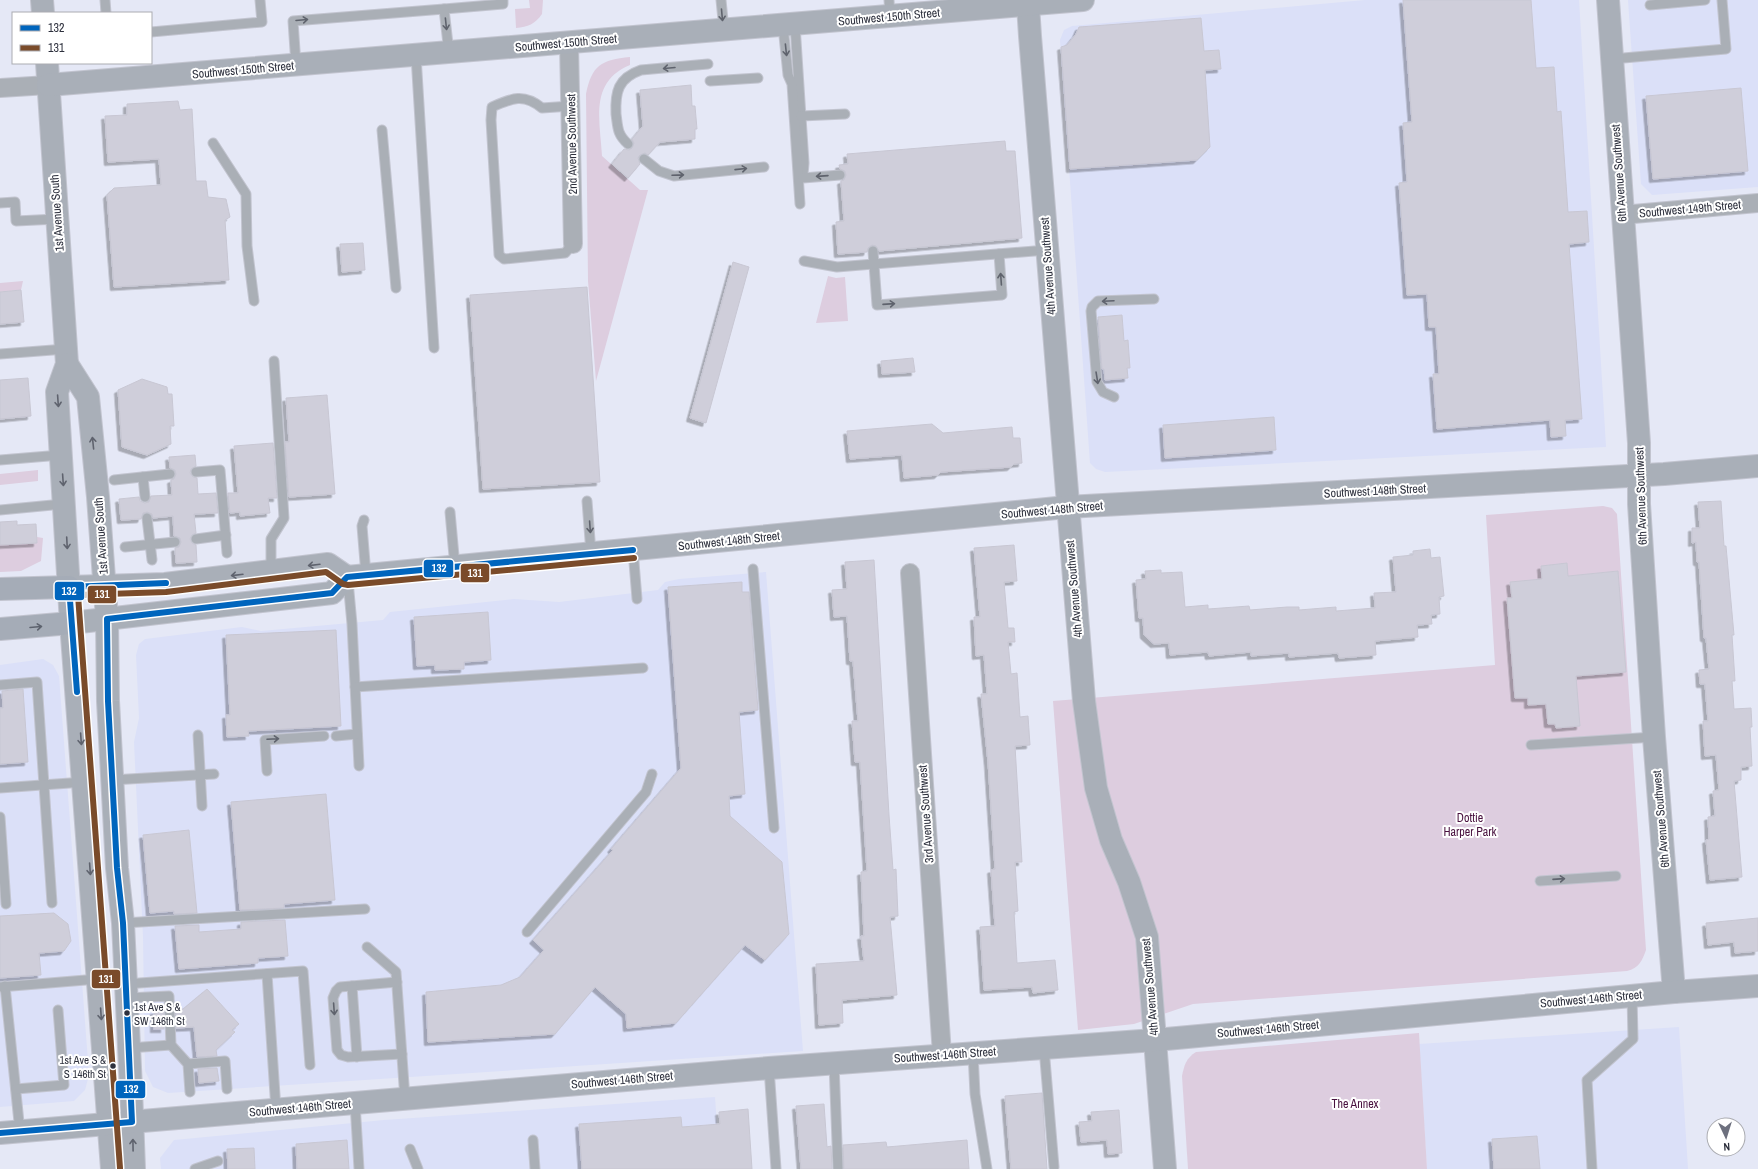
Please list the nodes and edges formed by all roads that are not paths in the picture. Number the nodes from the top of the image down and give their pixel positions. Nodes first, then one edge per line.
1 (42, 0) edge
2 (105, 0) edge
3 (260, 0) edge
4 (503, 0) edge
5 (721, 0) edge
6 (1083, 0) edge
7 (1608, 0) edge
8 (1705, 0) edge
9 (1722, 0) edge
10 (1029, 2) edge
11 (1650, 5) dead end
12 (890, 8) edge
13 (444, 9) junction
14 (43, 12) edge
15 (106, 12) edge
16 (789, 25) junction
17 (724, 31) junction
18 (152, 32) edge
19 (569, 43) junction
20 (449, 53) junction
21 (416, 56) junction
22 (1612, 59) junction
23 (46, 64) edge
24 (708, 64) dead end
25 (296, 65) junction
26 (758, 78) dead end
27 (710, 82) dead end
28 (48, 85) junction
29 (0, 88) edge
30 (571, 106) junction
31 (845, 114) dead end
32 (801, 116) junction
33 (382, 130) dead end
34 (213, 143) dead end
35 (628, 144) dead end
36 (644, 159) dead end
37 (764, 167) dead end
38 (840, 175) dead end
39 (0, 203) edge
40 (1758, 203) edge
41 (800, 204) dead end
42 (1622, 215) junction
43 (57, 219) junction
44 (573, 244) joint
45 (1047, 250) junction
46 (873, 251) dead end
47 (999, 254) junction
48 (804, 260) dead end
49 (874, 264) junction
50 (396, 288) dead end
51 (1154, 299) dead end
52 (254, 301) dead end
53 (434, 348) dead end
54 (0, 354) edge
55 (66, 357) junction
56 (274, 361) dead end
57 (1114, 396) dead end
58 (61, 455) junction
59 (0, 460) edge
60 (1758, 466) edge
61 (196, 472) dead end
62 (170, 474) dead end
63 (1639, 475) junction
64 (143, 476) junction
65 (114, 480) dead end
66 (145, 497) dead end
67 (588, 501) dead end
68 (65, 504) junction
69 (1067, 508) junction
70 (0, 510) edge
71 (450, 512) dead end
72 (147, 518) dead end
73 (364, 520) dead end
74 (226, 535) junction
75 (196, 539) dead end
76 (174, 542) dead end
77 (150, 544) junction
78 (125, 547) dead end
79 (633, 550) junction
80 (227, 553) dead end
81 (591, 554) junction
82 (152, 560) dead end
83 (455, 567) junction
84 (753, 569) dead end
85 (271, 571) junction
86 (910, 573) dead end
87 (357, 576) junction
88 (104, 585) junction
89 (69, 586) junction
90 (0, 589) edge
91 (637, 599) dead end
92 (107, 619) junction
93 (71, 623) junction
94 (0, 629) edge
95 (643, 668) dead end
96 (0, 685) edge
97 (355, 687) junction
98 (357, 734) junction
99 (198, 735) dead end
100 (324, 736) dead end
101 (336, 736) dead end
102 (1654, 737) junction
103 (1531, 745) dead end
104 (359, 766) dead end
105 (267, 771) dead end
106 (214, 774) dead end
107 (652, 774) dead end
108 (200, 775) junction
109 (112, 780) junction
110 (84, 782) junction
111 (44, 785) junction
112 (0, 788) edge
113 (202, 806) dead end
114 (0, 817) edge
115 (774, 828) dead end
116 (1616, 876) dead end
117 (1540, 881) dead end
118 (52, 903) dead end
119 (6, 904) dead end
120 (366, 909) dead end
121 (123, 923) junction
122 (527, 932) dead end
123 (367, 947) dead end
124 (267, 974) junction
125 (98, 979) junction
126 (397, 982) junction
127 (2, 986) edge
128 (352, 986) junction
129 (1758, 986) edge
130 (127, 991) junction
131 (1674, 992) junction
132 (1632, 995) junction
133 (58, 1010) dead end
134 (1155, 1040) junction
135 (171, 1045) junction
136 (130, 1048) junction
137 (1044, 1048) junction
138 (973, 1053) junction
139 (402, 1054) junction
140 (942, 1055) junction
141 (357, 1057) junction
142 (834, 1063) junction
143 (188, 1064) junction
144 (310, 1065) dead end
145 (769, 1068) junction
146 (16, 1089) junction
147 (227, 1089) dead end
148 (190, 1092) dead end
149 (405, 1099) junction
150 (355, 1103) junction
151 (276, 1110) junction
152 (132, 1122) junction
153 (109, 1123) junction
154 (10, 1132) edge
155 (533, 1140) dead end
156 (410, 1149) dead end
157 (218, 1161) dead end
158 (1054, 1167) dead end
159 (112, 1169) edge
160 (134, 1169) edge
161 (194, 1169) edge
162 (359, 1169) edge
163 (418, 1169) edge
164 (535, 1169) edge
165 (776, 1169) edge
166 (838, 1169) edge
167 (987, 1169) edge
168 (1165, 1169) edge
169 (1592, 1169) edge

1 - 14 street
2 - 15 lane
3 - 18 lane
4 - 13 lane
5 -> 17 lane
6 - 10 street, Southwest 150th Street
7 - 22 street, 6th Avenue Southwest
8 - 11 lane
9 - 22 lane
10 - 12 street, Southwest 150th Street
10 - 45 street, 4th Avenue Southwest
12 - 16 street, Southwest 150th Street
13 -> 20 lane
25 -> 13 lane
16 - 17 street, Southwest 150th Street
16 - 32 lane
16 -> 41 lane
17 - 19 street, Southwest 150th Street
19 - 20 street, Southwest 150th Street
19 - 30 street, 2nd Avenue Southwest
20 - 21 street, Southwest 150th Street
21 - 25 street, Southwest 150th Street
21 - 53 lane
22 - 42 street, 6th Avenue Southwest
23 - 28 street, 1st Avenue South
24 -> 35 lane
25 - 28 street, Southwest 150th Street
26 - 27 lane
28 - 29 street
28 - 43 street, 1st Avenue South
30 - 44 street, 2nd Avenue Southwest
30 - 44 lane
31 - 32 lane
38 -> 32 lane
33 - 50 lane
34 - 52 lane
36 -> 37 lane
39 - 43 lane
40 - 42 street, Southwest 149th Street
42 - 63 street, 6th Avenue Southwest
43 - 55 street, 1st Avenue South
45 - 47 lane
45 - 69 street, 4th Avenue Southwest
46 - 49 lane
47 - 49 lane
49 -> 47 lane
48 - 49 lane
51 -> 57 lane
54 - 55 lane
55 -> 58 street, 1st Avenue South
88 -> 55 street, 1st Avenue South
56 - 85 lane
58 - 59 lane
58 -> 68 street, 1st Avenue South
60 - 63 street, Southwest 148th Street
61 - 74 lane
62 - 64 lane
63 - 69 street, Southwest 148th Street
63 - 102 street, 6th Avenue Southwest
64 - 65 lane
64 - 66 lane
67 -> 81 lane
68 - 70 lane
68 -> 89 street, 1st Avenue South
69 - 79 street, Southwest 148th Street
69 - 134 street, 4th Avenue Southwest
71 - 83 lane
72 - 77 lane
73 - 87 lane
74 - 75 lane
74 - 80 lane
76 - 77 lane
77 - 78 lane
77 - 82 lane
79 - 81 street, Southwest 148th Street
79 - 91 lane
81 - 83 street, Southwest 148th Street
83 - 87 street, Southwest 148th Street
84 - 115 lane
87 -> 85 street
85 -> 88 street
86 - 140 street, 3rd Avenue Southwest
87 - 92 street
87 - 97 lane
88 - 89 street
88 - 92 street, 1st Avenue South
89 - 90 highway
89 - 93 street, 1st Avenue South
92 - 93 street
92 - 109 street, 1st Avenue South
94 -> 93 highway
93 -> 110 street, 1st Avenue South
95 - 97 lane
96 - 111 lane
97 - 98 lane
98 - 101 lane
98 - 104 lane
99 - 108 lane
105 -> 100 lane
102 - 103 lane
102 - 131 street, 6th Avenue Southwest
106 - 108 lane
107 - 122 lane
108 - 109 lane
108 - 113 lane
109 - 121 street, 1st Avenue South
110 - 111 lane
110 -> 125 street, 1st Avenue South
111 - 112 lane
111 - 118 lane
114 - 119 lane
117 -> 116 lane
120 - 121 lane
121 - 130 street, 1st Avenue South
123 - 126 lane
124 - 130 lane
124 - 144 lane
124 - 151 lane
125 - 127 lane
125 -> 153 street, 1st Avenue South
126 - 128 lane
126 - 139 lane
127 - 146 lane
128 - 141 lane
128 -> 141 lane
129 - 131 street, Southwest 146th Street
130 - 135 lane
130 - 136 street, 1st Avenue South
131 - 132 street, Southwest 146th Street
132 - 134 street, Southwest 146th Street
132 - 169 lane
133 - 146 lane
134 - 137 street, Southwest 146th Street
134 - 168 street, 4th Avenue Southwest
135 - 136 lane
135 - 143 lane
136 - 152 street, 1st Avenue South
137 - 138 street, Southwest 146th Street
137 - 158 lane
138 - 140 street, Southwest 146th Street
138 - 167 lane
139 - 141 lane
139 - 149 lane
140 - 142 street, Southwest 146th Street
142 - 145 street, Southwest 146th Street
142 - 166 lane
143 - 147 lane
143 - 148 lane
145 - 149 street, Southwest 146th Street
145 - 165 lane
146 - 154 lane
149 - 150 street, Southwest 146th Street
150 - 151 street, Southwest 146th Street
150 - 162 lane
151 - 152 street, Southwest 146th Street
152 - 153 street, Southwest 146th Street
160 -> 152 street, 1st Avenue South
153 - 154 street, Southwest 146th Street
153 - 159 street, 1st Avenue South
155 - 164 lane
156 - 163 lane
157 - 161 lane

